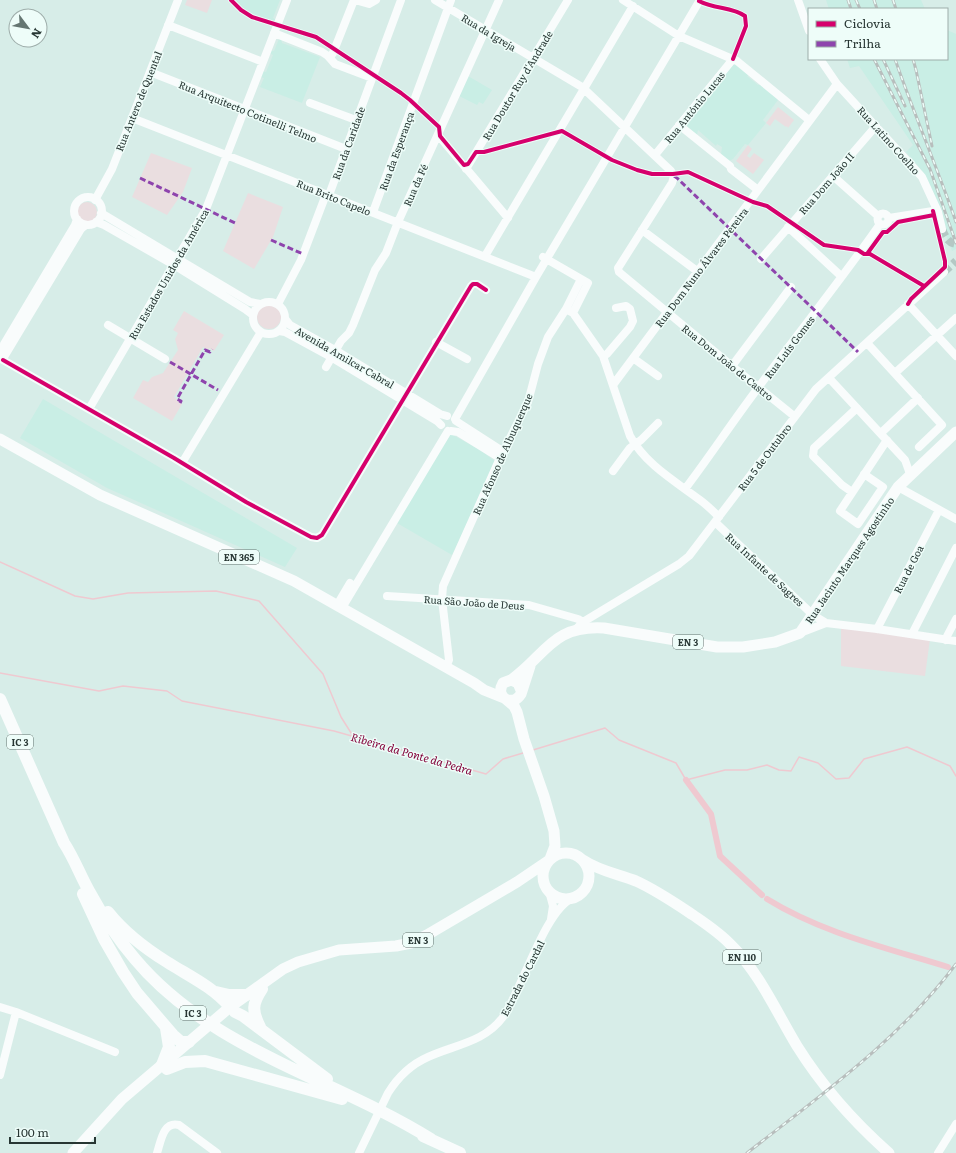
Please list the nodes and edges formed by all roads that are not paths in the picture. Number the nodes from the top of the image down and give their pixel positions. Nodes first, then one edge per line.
1 (178, 0) edge
2 (287, 0) edge
3 (354, 0) edge
4 (401, 0) edge
5 (435, 0) edge
6 (499, 0) edge
7 (568, 0) edge
8 (623, 0) edge
9 (695, 0) edge
10 (700, 0) edge
11 (798, 0) edge
12 (374, 2) edge
13 (450, 4) edge
14 (633, 6) junction
15 (168, 25) junction
16 (808, 28) edge
17 (486, 30) junction
18 (274, 33) junction
19 (677, 34) junction
20 (330, 57) junction
21 (533, 58) junction
22 (733, 59) junction
23 (821, 60) edge
24 (263, 62) junction
25 (150, 72) junction
26 (372, 78) junction
27 (837, 84) junction
28 (584, 89) junction
29 (310, 103) dead end
30 (244, 109) junction
31 (132, 118) junction
32 (356, 120) junction
33 (809, 120) junction
34 (679, 125) junction
35 (623, 126) junction
36 (876, 126) junction
37 (438, 136) junction
38 (346, 149) junction
39 (227, 154) junction
40 (654, 155) junction
41 (466, 169) junction
42 (674, 176) joint
43 (833, 176) junction
44 (758, 190) junction
45 (329, 195) junction
46 (94, 200) junction
47 (933, 211) dead end
48 (373, 212) junction
49 (101, 213) junction
50 (508, 218) junction
51 (77, 220) junction
52 (879, 220) junction
53 (96, 222) junction
54 (398, 222) junction
55 (86, 225) junction
56 (788, 227) junction
57 (942, 229) tunnel mouth
58 (642, 230) junction
59 (485, 256) junction
60 (545, 258) junction
61 (761, 259) dead end
62 (176, 262) junction
63 (697, 271) junction
64 (944, 272) tunnel mouth
65 (534, 276) junction
66 (841, 276) junction
67 (791, 287) dead end
68 (486, 290) dead end
69 (260, 304) junction
70 (278, 304) junction
71 (908, 304) junction
72 (616, 308) dead end
73 (569, 311) junction
74 (667, 312) junction
75 (253, 315) junction
76 (956, 318) edge
77 (286, 320) junction
78 (108, 325) dead end
79 (279, 331) junction
80 (261, 332) junction
81 (937, 335) junction
82 (130, 339) junction
83 (436, 342) junction
84 (867, 343) junction
85 (333, 354) junction
86 (603, 356) junction
87 (956, 356) edge
88 (633, 358) junction
89 (165, 359) dead end
90 (467, 359) dead end
91 (3, 360) junction
92 (732, 366) junction
93 (326, 367) dead end
94 (895, 373) junction
95 (658, 376) dead end
96 (829, 378) junction
97 (613, 385) junction
98 (758, 387) junction
99 (404, 397) junction
100 (918, 398) junction
101 (857, 408) junction
102 (89, 409) junction
103 (794, 416) junction
104 (452, 418) junction
105 (658, 423) dead end
106 (446, 429) junction
107 (881, 433) junction
108 (955, 433) edge
109 (0, 439) edge
110 (887, 440) junction
111 (635, 445) junction
112 (918, 447) dead end
113 (502, 455) junction
114 (905, 460) junction
115 (182, 463) junction
116 (919, 466) junction
117 (613, 471) dead end
118 (864, 474) junction
119 (910, 474) junction
120 (898, 487) junction
121 (686, 490) junction
122 (852, 492) junction
123 (939, 510) junction
124 (955, 516) edge
125 (717, 519) junction
126 (956, 548) edge
127 (346, 596) junction
128 (387, 596) dead end
129 (323, 598) junction
130 (442, 599) junction
131 (339, 607) junction
132 (602, 610) junction
133 (353, 613) junction
134 (813, 614) junction
135 (956, 619) edge
136 (826, 623) junction
137 (579, 626) junction
138 (604, 628) junction
139 (877, 629) junction
140 (800, 633) junction
141 (912, 634) junction
142 (945, 640) junction
143 (956, 641) edge
144 (532, 662) junction
145 (446, 667) junction
146 (507, 681) junction
147 (474, 682) junction
148 (521, 692) junction
149 (0, 699) edge
150 (505, 699) junction
151 (526, 738) junction
152 (554, 831) junction
153 (64, 842) junction
154 (579, 857) junction
155 (549, 860) junction
156 (82, 875) junction
157 (621, 876) junction
158 (517, 882) junction
159 (585, 888) junction
160 (547, 889) junction
161 (82, 891) junction
162 (573, 898) junction
163 (548, 925) junction
164 (307, 959) junction
165 (262, 989) junction
166 (215, 992) junction
167 (246, 995) junction
168 (0, 1007) edge
169 (16, 1012) junction
170 (229, 1013) junction
171 (166, 1028) junction
172 (260, 1028) junction
173 (194, 1042) junction
174 (115, 1052) dead end
175 (205, 1061) junction
176 (164, 1067) junction
177 (0, 1075) edge
178 (347, 1097) junction
179 (956, 1124) edge
180 (73, 1153) edge
181 (157, 1153) edge
182 (217, 1153) edge
183 (359, 1153) edge
184 (460, 1153) edge
185 (889, 1153) edge
186 (938, 1153) edge

1 - 15 street, Rua Antero de Quental
2 - 18 street, Rua Estados Unidos da América
3 - 12 street
3 - 20 street
4 - 26 street, Rua da Caridade
5 - 13 street, Rua da Igreja
6 - 17 street, Rua da Fé
7 - 21 street, Rua Doutor Ruy d'Andrade
8 - 14 street
9 - 19 street
10 - 19 street
11 - 16 street
13 - 17 street, Rua da Igreja
13 - 48 street, Rua da Esperança
14 - 19 street
14 - 28 street
15 - 24 street
15 - 25 street, Rua Antero de Quental
17 - 21 street, Rua da Igreja
17 - 37 street, Rua da Fé
18 - 20 street
18 - 24 street, Rua Estados Unidos da América
19 - 22 street
19 - 35 street
20 - 26 street
21 - 28 street, Rua da Igreja
21 - 41 street, Rua Doutor Ruy d'Andrade
22 - 33 street
22 - 34 street, Rua António Lucas
23 - 27 street, Rua Latino Coelho
24 - 30 street, Rua Estados Unidos da América
25 - 30 street, Rua Arquitecto Cotinelli Telmo
25 - 31 street, Rua Antero de Quental
26 - 32 street, Rua da Caridade
27 - 33 street, Rua Dom Nuno Álvares Pereira
27 - 36 street, Rua Latino Coelho
28 - 35 street, Rua da Igreja
28 - 50 street
29 - 32 street
30 - 38 street, Rua Arquitecto Cotinelli Telmo
30 - 39 street, Rua Estados Unidos da América
31 - 39 street, Rua Brito Capelo
31 - 46 street, Rua Antero de Quental
32 - 38 street, Rua da Caridade
33 - 44 street, Rua Dom Nuno Álvares Pereira
34 - 40 street, Rua António Lucas
34 - 44 street
35 - 40 street, Rua da Igreja
35 - 60 street
36 - 43 street, Rua Dom João II
36 - 57 street, Rua Latino Coelho
37 - 41 street
37 - 54 street, Rua da Fé
38 - 45 street, Rua da Caridade
39 - 45 street, Rua Brito Capelo
39 - 62 street, Rua Estados Unidos da América
40 - 42 street, Rua da Igreja
41 - 50 street
42 - 58 street, Rua Dom João de Castro
43 - 52 street
43 - 56 street, Rua Dom João II
44 - 63 street, Rua Dom Nuno Álvares Pereira
45 - 48 street, Rua Brito Capelo
45 - 70 street, Rua da Caridade
46 - 49 street
46 - 51 street
47 - 52 street
48 - 54 street, Rua Brito Capelo
49 - 53 street
49 - 62 street
50 - 59 street
51 - 55 street
51 - 91 street
52 - 66 street, Rua Luís Gomes
53 - 55 street
53 - 62 street
54 - 59 street, Rua Brito Capelo
54 - 85 street, Rua da Fé
55 - 91 street
56 - 61 street, Rua Dom João II
56 - 66 street
58 - 63 street
58 - 74 street, Rua Dom João de Castro
59 - 65 street, Rua Brito Capelo
60 - 65 street
60 - 73 street, Rua Afonso de Albuquerque
62 - 69 street
62 - 75 street
62 - 82 street, Rua Estados Unidos da América
63 - 74 street, Rua Dom Nuno Álvares Pereira
64 - 71 street, Rua 5 de Outubro
65 - 104 street
66 - 98 street, Rua Luís Gomes
67 - 92 street
68 - 83 street
69 - 70 street
69 - 75 street
70 - 77 street
71 - 81 street
71 - 84 street, Rua 5 de Outubro
72 - 86 street
73 - 86 street
73 - 113 street, Rua Afonso de Albuquerque
74 - 88 street, Rua Dom Nuno Álvares Pereira
74 - 92 street, Rua Dom João de Castro
75 - 80 street
76 - 81 street
77 - 79 street
77 - 85 street, Avenida Amilcar Cabral
78 - 82 street
79 - 80 street
79 - 85 street, Avenida Amilcar Cabral
80 - 115 street
81 - 87 street
81 - 94 street
82 - 89 street
82 - 102 street, Rua Estados Unidos da América
83 - 90 street
83 - 99 street
84 - 94 street
84 - 96 street, Rua 5 de Outubro
85 - 93 street, Rua da Fé
85 - 99 street, Avenida Amilcar Cabral
86 - 97 street
88 - 95 street
88 - 97 street, Rua Dom Nuno Álvares Pereira
91 - 102 street
92 - 98 street, Rua Dom João de Castro
94 - 100 street
96 - 101 street
96 - 103 street, Rua 5 de Outubro
97 - 111 street
98 - 103 street, Rua Dom João de Castro
98 - 121 street, Rua Luís Gomes
99 - 104 street, Avenida Amilcar Cabral
99 - 106 street, Avenida Amilcar Cabral
99 - 115 street
100 - 107 street
100 - 112 street
101 - 107 street
101 - 122 street
102 - 115 street
103 - 125 street, Rua 5 de Outubro
104 - 106 street
104 - 106 street
104 - 113 street, Avenida Amilcar Cabral
105 - 111 street
106 - 113 street, Avenida Amilcar Cabral
106 - 127 street
107 - 110 street
108 - 116 main road, Rua Jacinto Marques Agostinho
109 - 129 main road, EN 365
110 - 114 street
110 - 118 street
111 - 117 street
111 - 121 street, Rua Infante de Sagres
113 - 130 street, Rua Afonso de Albuquerque
114 - 116 street
114 - 119 street
116 - 119 main road, Rua Jacinto Marques Agostinho
118 - 122 street
118 - 122 street
119 - 120 main road, Rua Jacinto Marques Agostinho
120 - 123 street
120 - 134 main road, Rua Jacinto Marques Agostinho
121 - 125 street, Rua Infante de Sagres
123 - 124 street
123 - 139 street, Rua de Goa
125 - 132 street, Rua 5 de Outubro
125 - 134 street, Rua Infante de Sagres
126 - 141 street
127 - 129 street
127 - 131 street
127 - 133 street
128 - 130 street, Rua São João de Deus
129 - 131 main road, EN 365
130 - 137 street, Rua São João de Deus
130 - 145 street, Rua Afonso de Albuquerque
131 - 133 main road, EN 365
132 - 137 street, Rua 5 de Outubro
132 - 138 street
133 - 145 main road, EN 365
134 - 136 street, Rua Infante de Sagres
134 - 140 main road, Rua Jacinto Marques Agostinho
135 - 142 street
136 - 139 street, Rua Infante de Sagres
136 - 140 street
137 - 138 main road, EN 3
137 - 144 main road, EN 3
138 - 140 main road, EN 3
139 - 141 street, Rua Infante de Sagres
141 - 142 street, Rua Infante de Sagres
142 - 143 street, Rua Infante de Sagres
144 - 146 main road, EN 3
144 - 148 main road, EN 3
145 - 147 main road, EN 365
146 - 147 main road, EN 365
146 - 148 main road
146 - 150 main road
147 - 150 main road, EN 365
148 - 150 main road
148 - 151 main road, EN 3
149 - 153 highway, IC 3
150 - 151 main road, EN 3
151 - 152 main road, EN 3
152 - 154 main road, EN 3
152 - 155 main road, EN 3
153 - 156 highway, IC 3
153 - 161 highway, IC 3
154 - 155 main road, EN 3
154 - 157 main road
154 - 159 main road, EN 3
155 - 158 main road, EN 3
155 - 160 main road, EN 3
156 - 166 highway
156 - 178 highway, IC 3
157 - 159 main road
157 - 185 main road, EN 110
158 - 160 main road, EN 3
158 - 164 main road, EN 3
159 - 162 main road
160 - 162 main road, EN 3
160 - 163 street
161 - 171 highway
161 - 178 highway, IC 3
162 - 163 street
163 - 183 street, Estrada do Cardal
164 - 165 main road, EN 3
164 - 167 main road, EN 3
165 - 170 main road, EN 3
165 - 172 highway
166 - 167 highway
166 - 170 highway
167 - 170 main road, EN 3
168 - 169 street
169 - 174 street
169 - 177 street
170 - 172 highway
170 - 173 main road, EN 3
171 - 173 highway
171 - 176 highway
172 - 178 highway
173 - 175 highway
173 - 176 main road, EN 3
175 - 176 highway
175 - 178 highway
176 - 180 main road, EN 3
178 - 184 highway, IC 3
179 - 186 street
181 - 182 street

